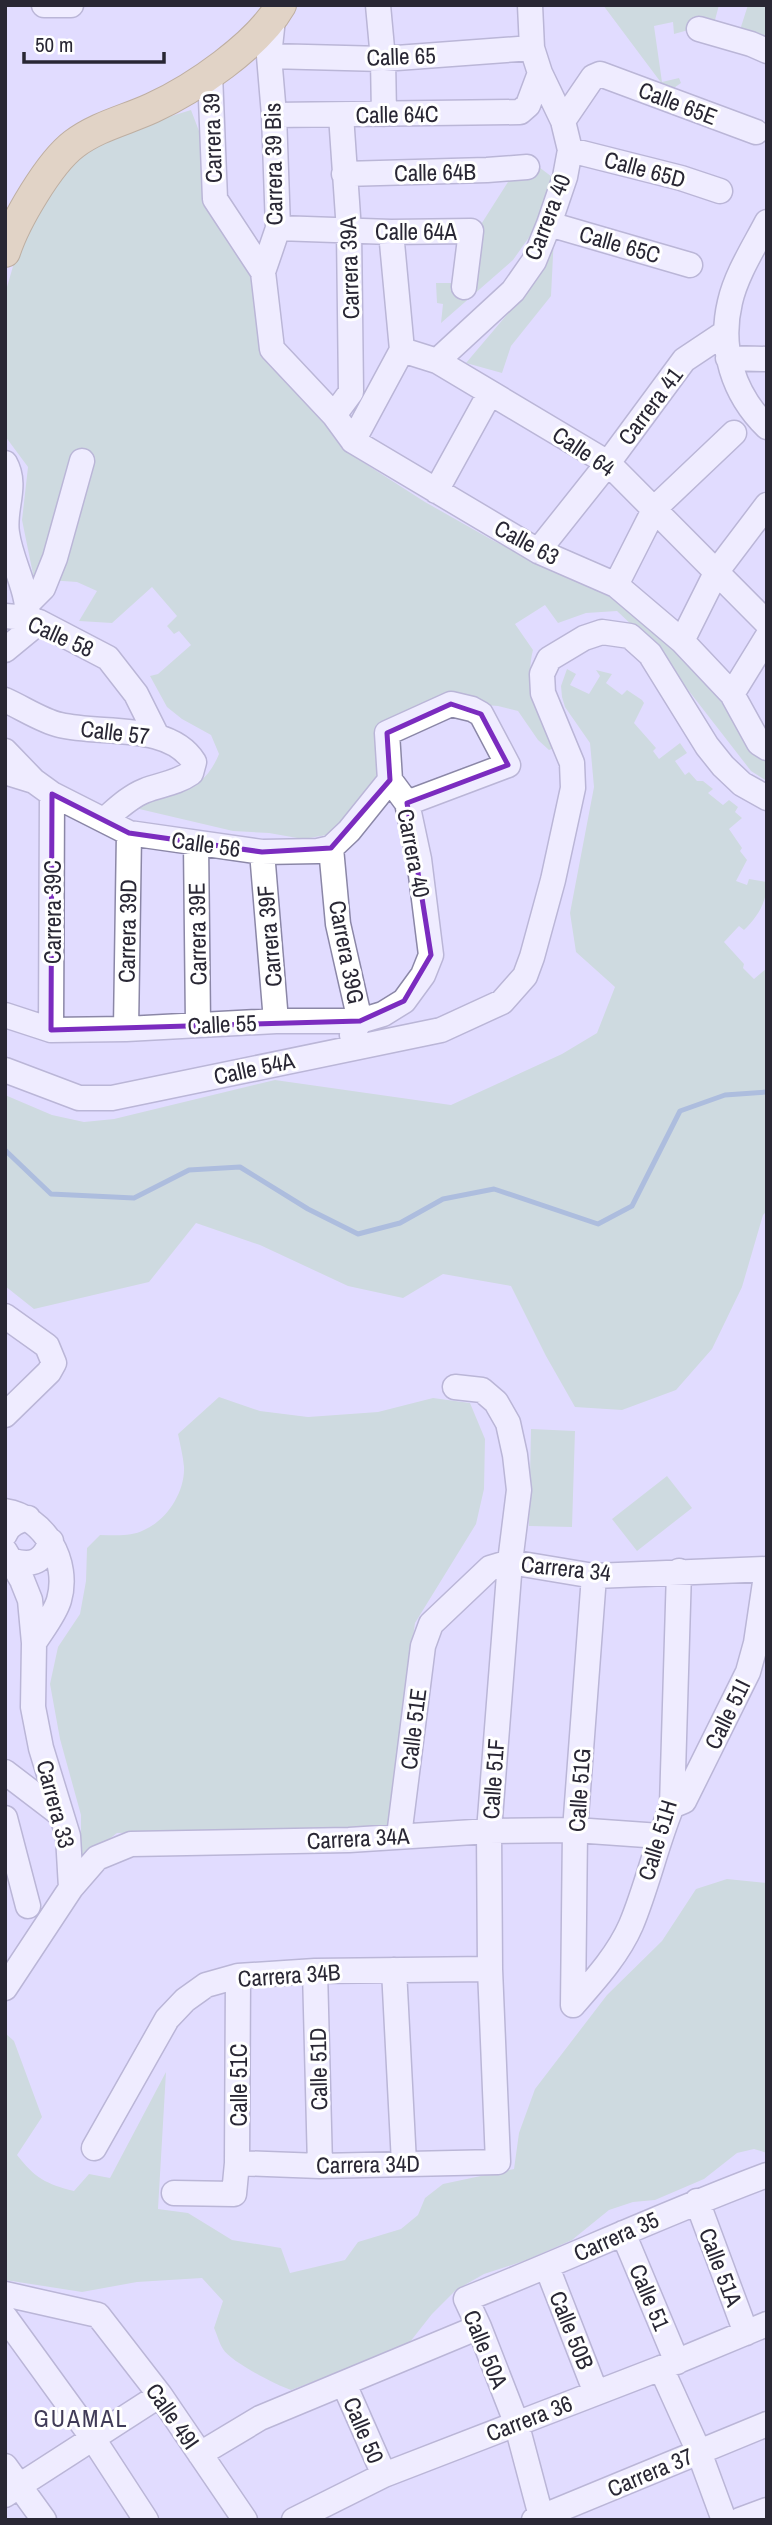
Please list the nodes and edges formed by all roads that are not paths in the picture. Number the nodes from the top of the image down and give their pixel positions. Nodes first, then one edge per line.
1 (44, 5) edge
2 (378, 5) edge
3 (530, 5) edge
4 (69, 6) edge
5 (277, 12) edge
6 (699, 29) dead end
7 (533, 48) junction
8 (767, 51) edge
9 (269, 56) junction
10 (383, 59) junction
11 (540, 73) junction
12 (210, 74) junction
13 (384, 114) junction
14 (274, 115) junction
15 (341, 115) junction
16 (563, 121) junction
17 (756, 132) dead end
18 (570, 150) junction
19 (527, 167) dead end
20 (344, 174) junction
21 (720, 191) dead end
22 (767, 222) edge
23 (549, 224) junction
24 (278, 228) junction
25 (349, 231) junction
26 (391, 232) junction
27 (5, 252) edge
28 (690, 265) dead end
29 (263, 272) junction
30 (464, 287) dead end
31 (726, 332) junction
32 (272, 349) joint
33 (402, 350) junction
34 (728, 358) junction
35 (767, 359) edge
36 (438, 361) junction
37 (490, 393) junction
38 (334, 415) junction
39 (767, 427) edge
40 (734, 433) dead end
41 (353, 442) junction
42 (82, 461) dead end
43 (608, 463) junction
44 (6, 464) edge
45 (436, 491) junction
46 (767, 505) edge
47 (655, 508) junction
48 (6, 531) edge
49 (538, 551) junction
50 (717, 571) junction
51 (616, 585) junction
52 (25, 615) edge
53 (767, 623) edge
54 (767, 637) edge
55 (682, 641) junction
56 (5, 650) edge
57 (732, 694) junction
58 (5, 700) edge
59 (157, 736) junction
60 (767, 748) edge
61 (5, 751) edge
62 (5, 772) edge
63 (390, 780) junction
64 (43, 788) junction
65 (767, 798) edge
66 (407, 803) junction
67 (104, 820) junction
68 (129, 833) junction
69 (195, 843) junction
70 (331, 848) junction
71 (262, 852) junction
72 (423, 975) joint
73 (5, 1015) edge
74 (276, 1021) junction
75 (360, 1021) junction
76 (198, 1025) junction
77 (126, 1029) junction
78 (51, 1030) junction
79 (342, 1050) junction
80 (5, 1070) edge
81 (11, 1328) edge
82 (455, 1387) dead end
83 (5, 1415) edge
84 (16, 1515) edge
85 (5, 1534) edge
86 (51, 1541) junction
87 (9, 1556) edge
88 (510, 1562) junction
89 (767, 1569) edge
90 (678, 1571) junction
91 (594, 1576) junction
92 (431, 1624) joint
93 (34, 1643) junction
94 (5, 1772) edge
95 (672, 1806) junction
96 (60, 1814) junction
97 (7, 1828) edge
98 (575, 1830) junction
99 (489, 1831) junction
100 (399, 1836) junction
101 (660, 1836) junction
102 (71, 1888) junction
103 (29, 1906) dead end
104 (490, 1969) junction
105 (394, 1970) junction
106 (315, 1971) junction
107 (238, 1976) junction
108 (5, 1988) edge
109 (573, 2005) joint
110 (94, 2148) dead end
111 (498, 2162) joint
112 (237, 2163) junction
113 (404, 2163) junction
114 (320, 2166) junction
115 (767, 2175) edge
116 (174, 2193) dead end
117 (697, 2201) junction
118 (623, 2233) junction
119 (547, 2267) junction
120 (5, 2294) edge
121 (466, 2299) joint
122 (5, 2317) edge
123 (479, 2327) junction
124 (756, 2328) edge
125 (669, 2365) junction
126 (344, 2384) junction
127 (596, 2393) junction
128 (160, 2395) junction
129 (516, 2423) junction
130 (767, 2424) edge
131 (92, 2437) junction
132 (699, 2452) junction
133 (200, 2454) junction
134 (383, 2475) junction
135 (10, 2482) edge
136 (767, 2510) edge
137 (539, 2519) edge
138 (44, 2520) edge
139 (146, 2520) edge
140 (245, 2520) edge
141 (294, 2520) edge
142 (724, 2520) edge
143 (740, 2520) edge

1 - 4 street
2 - 10 street
3 - 7 street, Carrera 40
5 - 9 street, Carrera 39 Bis
5 - 12 main road
6 - 8 street
7 - 10 street, Calle 65
7 - 11 street, Carrera 40
9 - 10 street, Calle 65
9 - 14 street, Carrera 39 Bis
10 - 13 street
11 - 13 street, Calle 64C
11 - 16 street, Carrera 40
12 - 27 main road
12 - 29 street, Carrera 39
13 - 15 street, Calle 64C
14 - 15 street, Calle 64C
14 - 24 street, Carrera 39 Bis
15 - 20 street, Carrera 39A
16 - 17 street, Calle 65E
16 - 18 street, Carrera 40
18 - 21 street, Calle 65D
18 - 23 street, Carrera 40
19 - 20 street, Calle 64B
20 - 25 street, Carrera 39A
22 - 31 street
23 - 28 street, Calle 65C
23 - 36 street, Carrera 40
24 - 25 street, Calle 64A
24 - 29 street, Carrera 39 Bis
25 - 26 street, Calle 64A
25 - 38 street, Carrera 39A
26 - 30 street, Calle 64A
26 - 33 street
29 - 32 street, Carrera 39 Bis
31 - 34 street
31 - 43 street, Carrera 41
32 - 38 street, Calle 63
33 - 36 street, Calle 64
33 - 41 street
34 - 35 street
34 - 39 street
36 - 37 street, Calle 64
37 - 43 street, Calle 64
37 - 45 street
38 - 41 street, Calle 63
40 - 47 street
41 - 45 street, Calle 63
42 - 52 street
43 - 47 street, Calle 64
43 - 49 street, Carrera 41
44 - 48 street
45 - 49 street, Calle 63
46 - 50 street
47 - 50 street, Calle 64
47 - 51 street
48 - 52 street
49 - 51 street, Calle 63
50 - 53 street, Calle 64
50 - 55 street
51 - 55 street, Calle 63
52 - 56 street
52 - 59 street, Calle 58
54 - 57 street
55 - 57 street, Calle 63
57 - 60 street, Calle 63
58 - 59 street, Calle 57
59 - 67 street, Calle 57
61 - 64 street
62 - 64 street, Calle 56
63 - 66 street, Carrera 40
63 - 66 street, Carrera 40
63 - 70 street
64 - 67 street, Calle 56
64 - 78 street, Carrera 39C
65 - 79 street, Calle 54A
66 - 72 street, Carrera 40
67 - 68 street, Calle 56
68 - 69 street, Calle 56
68 - 77 street, Carrera 39D
69 - 71 street, Calle 56
69 - 76 street, Carrera 39E
70 - 71 street, Calle 56
70 - 75 street, Carrera 39G
71 - 74 street, Carrera 39F
72 - 75 street, Calle 55
73 - 78 street, Calle 55
74 - 75 street, Calle 55
74 - 76 street, Calle 55
75 - 79 street, Carrera 39G
76 - 77 street, Calle 55
77 - 78 street, Calle 55
79 - 80 street, Calle 54A
81 - 83 street
82 - 88 street, Calle 51F
84 - 85 street
84 - 86 street
86 - 87 street
86 - 93 street
87 - 93 street, Carrera 33
88 - 91 street, Carrera 34
88 - 92 street, Carrera 34
88 - 99 street, Calle 51F
89 - 90 street, Carrera 34
89 - 95 street, Calle 51I
90 - 91 street, Carrera 34
90 - 95 street, Calle 51H
91 - 98 street, Calle 51G
92 - 100 street, Calle 51E
93 - 96 street, Carrera 33
94 - 96 street
95 - 101 street, Calle 51H
96 - 102 street, Carrera 33
97 - 103 street
98 - 99 street, Carrera 34A
98 - 101 street, Carrera 34A
98 - 109 street, Calle 51G
99 - 100 street, Carrera 34A
99 - 104 street, Calle 51F
100 - 102 street, Carrera 34A
101 - 109 street, Calle 51H
102 - 108 street
104 - 105 street, Carrera 34B
104 - 111 street, Calle 51F
105 - 106 street, Carrera 34B
105 - 113 street
106 - 107 street, Carrera 34B
106 - 114 street, Calle 51D
107 - 110 street, Carrera 34B
107 - 112 street, Calle 51C
111 - 113 street, Carrera 34D
112 - 114 street, Carrera 34D
112 - 116 street, Calle 51C
113 - 114 street, Carrera 34D
115 - 117 street, Carrera 35
117 - 118 street, Carrera 35
117 - 124 street, Calle 51A
118 - 119 street, Carrera 35
118 - 125 street, Calle 51
119 - 121 street, Carrera 35
119 - 127 street, Calle 50B
120 - 128 street, Calle 49I
121 - 123 street, Calle 50A
122 - 131 street
123 - 126 street
123 - 129 street, Calle 50A
124 - 125 street, Carrera 36
125 - 127 street, Carrera 36
125 - 132 street, Calle 51
126 - 133 street
126 - 134 street, Calle 50
127 - 129 street, Carrera 36
128 - 131 street
128 - 133 street, Calle 49I
129 - 134 street, Carrera 36
129 - 137 street, Calle 50A
130 - 132 street, Carrera 37
131 - 135 street
131 - 139 street
132 - 137 street, Carrera 37
132 - 142 street, Calle 51
133 - 140 street, Calle 49I
134 - 141 street, Carrera 36
135 - 138 street
136 - 143 street

